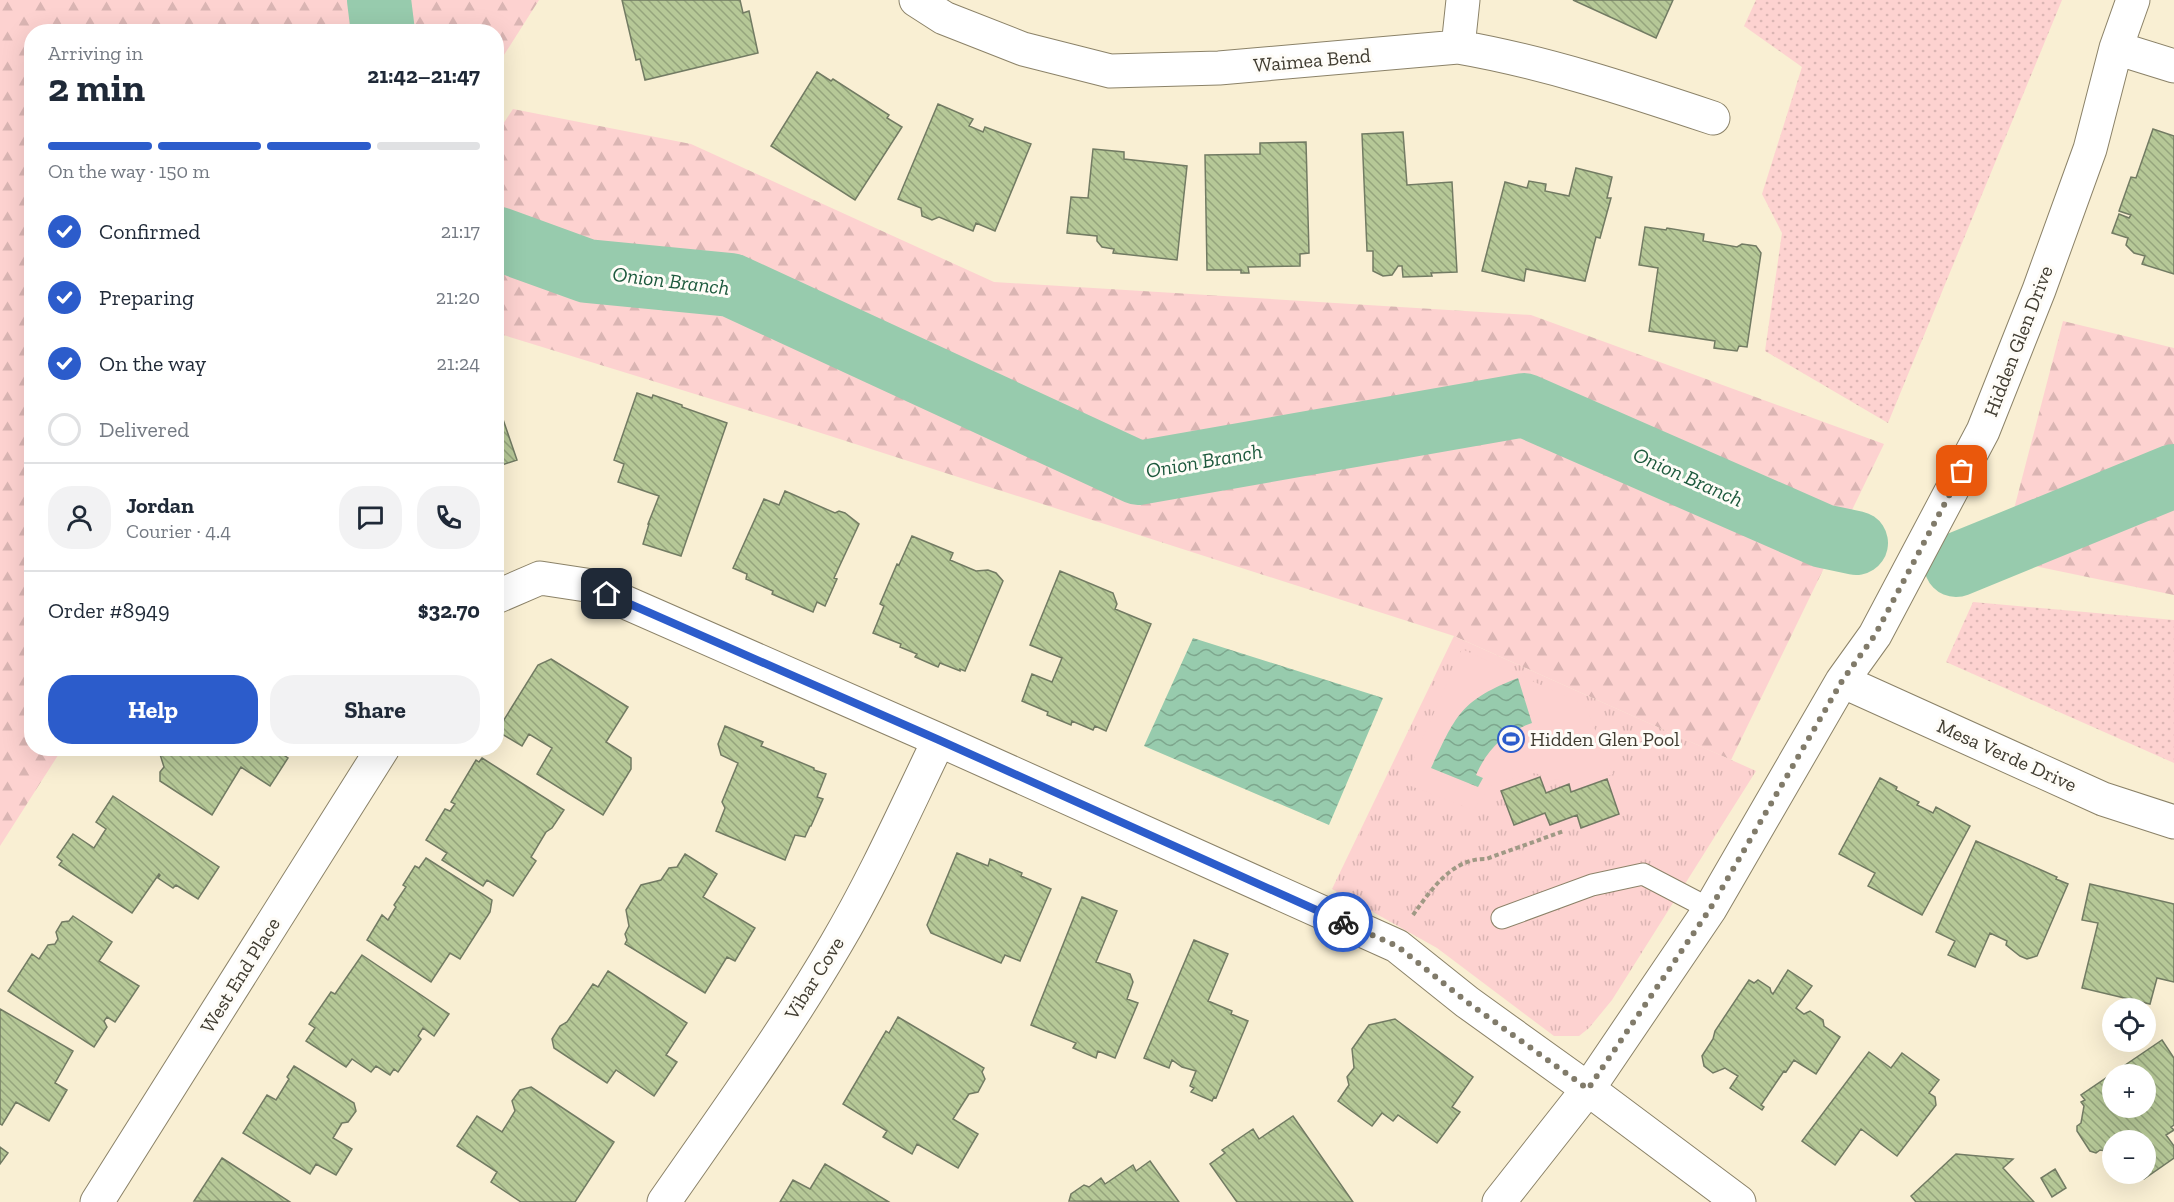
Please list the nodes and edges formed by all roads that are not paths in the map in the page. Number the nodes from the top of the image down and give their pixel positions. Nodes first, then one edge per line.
1 (916, 0) edge
2 (1463, 0) edge
3 (2133, 0) edge
4 (1458, 47) junction
5 (2116, 48) junction
6 (2174, 66) edge
7 (1713, 118) dead end
8 (504, 594) edge
9 (1842, 681) junction
10 (939, 740) junction
11 (378, 756) edge
12 (2174, 822) edge
13 (1710, 909) junction
14 (1502, 918) dead end
15 (1588, 1089) junction
16 (97, 1202) edge
17 (664, 1202) edge
18 (1498, 1202) edge
19 (1739, 1202) edge

1 - 4 street, Waimea Bend
2 - 4 street
3 - 5 street, Hidden Glen Drive
4 - 7 street, Waimea Bend
5 - 6 street
5 - 9 street, Hidden Glen Drive
8 - 10 street
9 - 12 street, Mesa Verde Drive
9 - 13 street, Hidden Glen Drive
10 - 15 street
10 - 17 street, Vibar Cove
11 - 16 street, West End Place
13 - 14 lane
13 - 15 street, Hidden Glen Drive
15 - 18 street, Hidden Glen Drive
15 - 19 street

